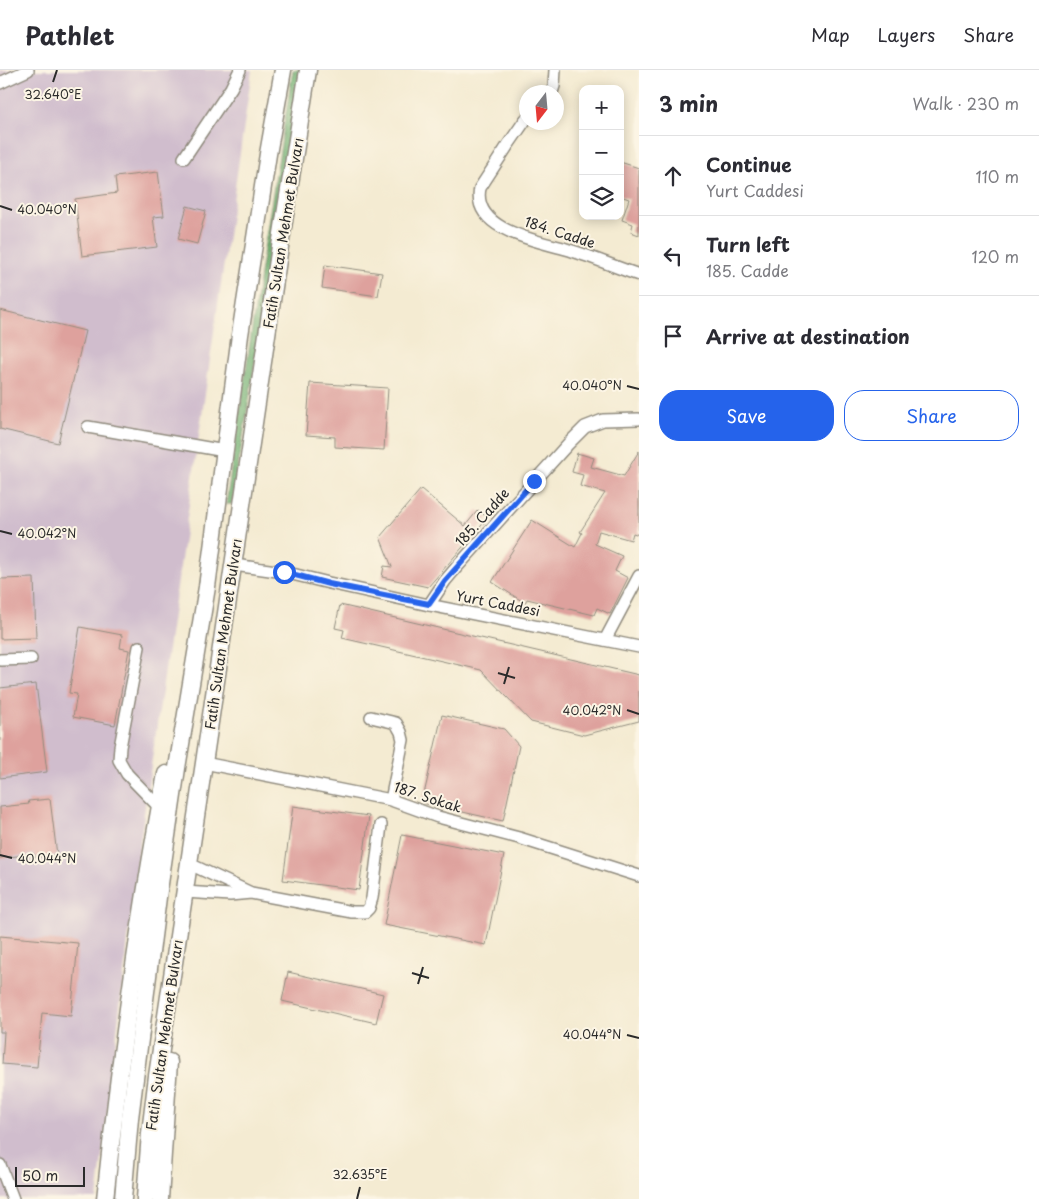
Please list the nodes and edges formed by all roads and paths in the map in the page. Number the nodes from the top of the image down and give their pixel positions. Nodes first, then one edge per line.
1 (28, 70) edge
2 (240, 70) edge
3 (283, 70) edge
4 (308, 70) edge
5 (555, 70) edge
6 (0, 83) edge
7 (554, 85) edge
8 (519, 128) edge
9 (184, 158) dead end
10 (639, 275) edge
11 (639, 419) edge
12 (88, 427) dead end
13 (225, 451) junction
14 (234, 565) junction
15 (639, 576) edge
16 (429, 604) junction
17 (605, 640) junction
18 (139, 647) dead end
19 (639, 647) edge
20 (31, 659) dead end
21 (0, 660) edge
22 (187, 710) junction
23 (371, 717) dead end
24 (204, 763) junction
25 (391, 800) junction
26 (160, 808) junction
27 (381, 825) dead end
28 (189, 862) junction
29 (639, 876) edge
30 (185, 892) junction
31 (251, 893) junction
32 (177, 936) junction
33 (0, 1165) edge
34 (12, 1199) edge
35 (105, 1199) edge
36 (123, 1199) edge
37 (145, 1199) edge
38 (160, 1199) edge

1 - 6 street
2 - 9 street
3 - 13 highway, Fatih Sultan Mehmet Bulvarı
4 - 14 highway, Fatih Sultan Mehmet Bulvarı
5 - 7 street
8 - 10 street, 184. Cadde
11 - 16 street, 185. Cadde
12 - 13 street
13 - 22 highway, Fatih Sultan Mehmet Bulvarı
14 - 16 street, Yurt Caddesi
14 - 24 highway, Fatih Sultan Mehmet Bulvarı
15 - 17 street
16 - 17 street, Yurt Caddesi
17 - 19 street, Yurt Caddesi
18 - 26 street
20 - 21 street
22 - 26 highway
22 - 36 highway, Fatih Sultan Mehmet Bulvarı
23 - 25 street
24 - 25 street, 187. Sokak
24 - 28 highway, Fatih Sultan Mehmet Bulvarı
25 - 29 street, 187. Sokak
26 - 35 highway
27 - 31 street
28 - 30 highway, Fatih Sultan Mehmet Bulvarı
28 - 31 street
30 - 31 street
30 - 32 highway, Fatih Sultan Mehmet Bulvarı
32 - 37 highway, Fatih Sultan Mehmet Bulvarı
32 - 38 highway
33 - 34 street

